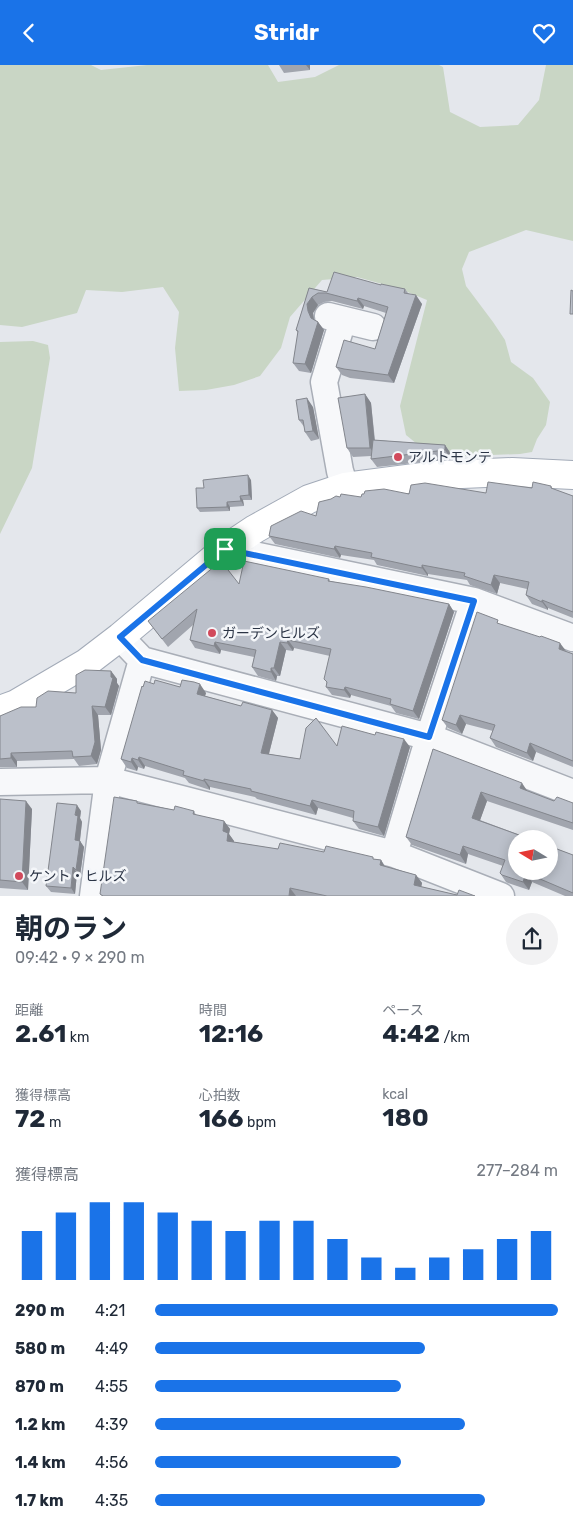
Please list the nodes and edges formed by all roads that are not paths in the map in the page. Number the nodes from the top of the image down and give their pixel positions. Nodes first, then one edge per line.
1 (373, 327) dead end
2 (573, 475) edge
3 (345, 487) junction
4 (225, 549) junction
5 (474, 601) junction
6 (120, 637) junction
7 (573, 638) edge
8 (142, 660) junction
9 (0, 710) edge
10 (429, 737) junction
11 (108, 780) junction
12 (0, 782) edge
13 (573, 793) edge
14 (394, 854) junction
15 (93, 896) edge
16 (501, 896) edge

1 - 3 street
2 - 3 main road
3 - 4 main road
4 - 5 street
4 - 6 main road
5 - 7 street
5 - 10 street
6 - 8 street
6 - 9 main road
8 - 10 street
8 - 11 street
10 - 13 street
10 - 14 street
11 - 12 street
11 - 14 street
11 - 15 street
14 - 16 street

